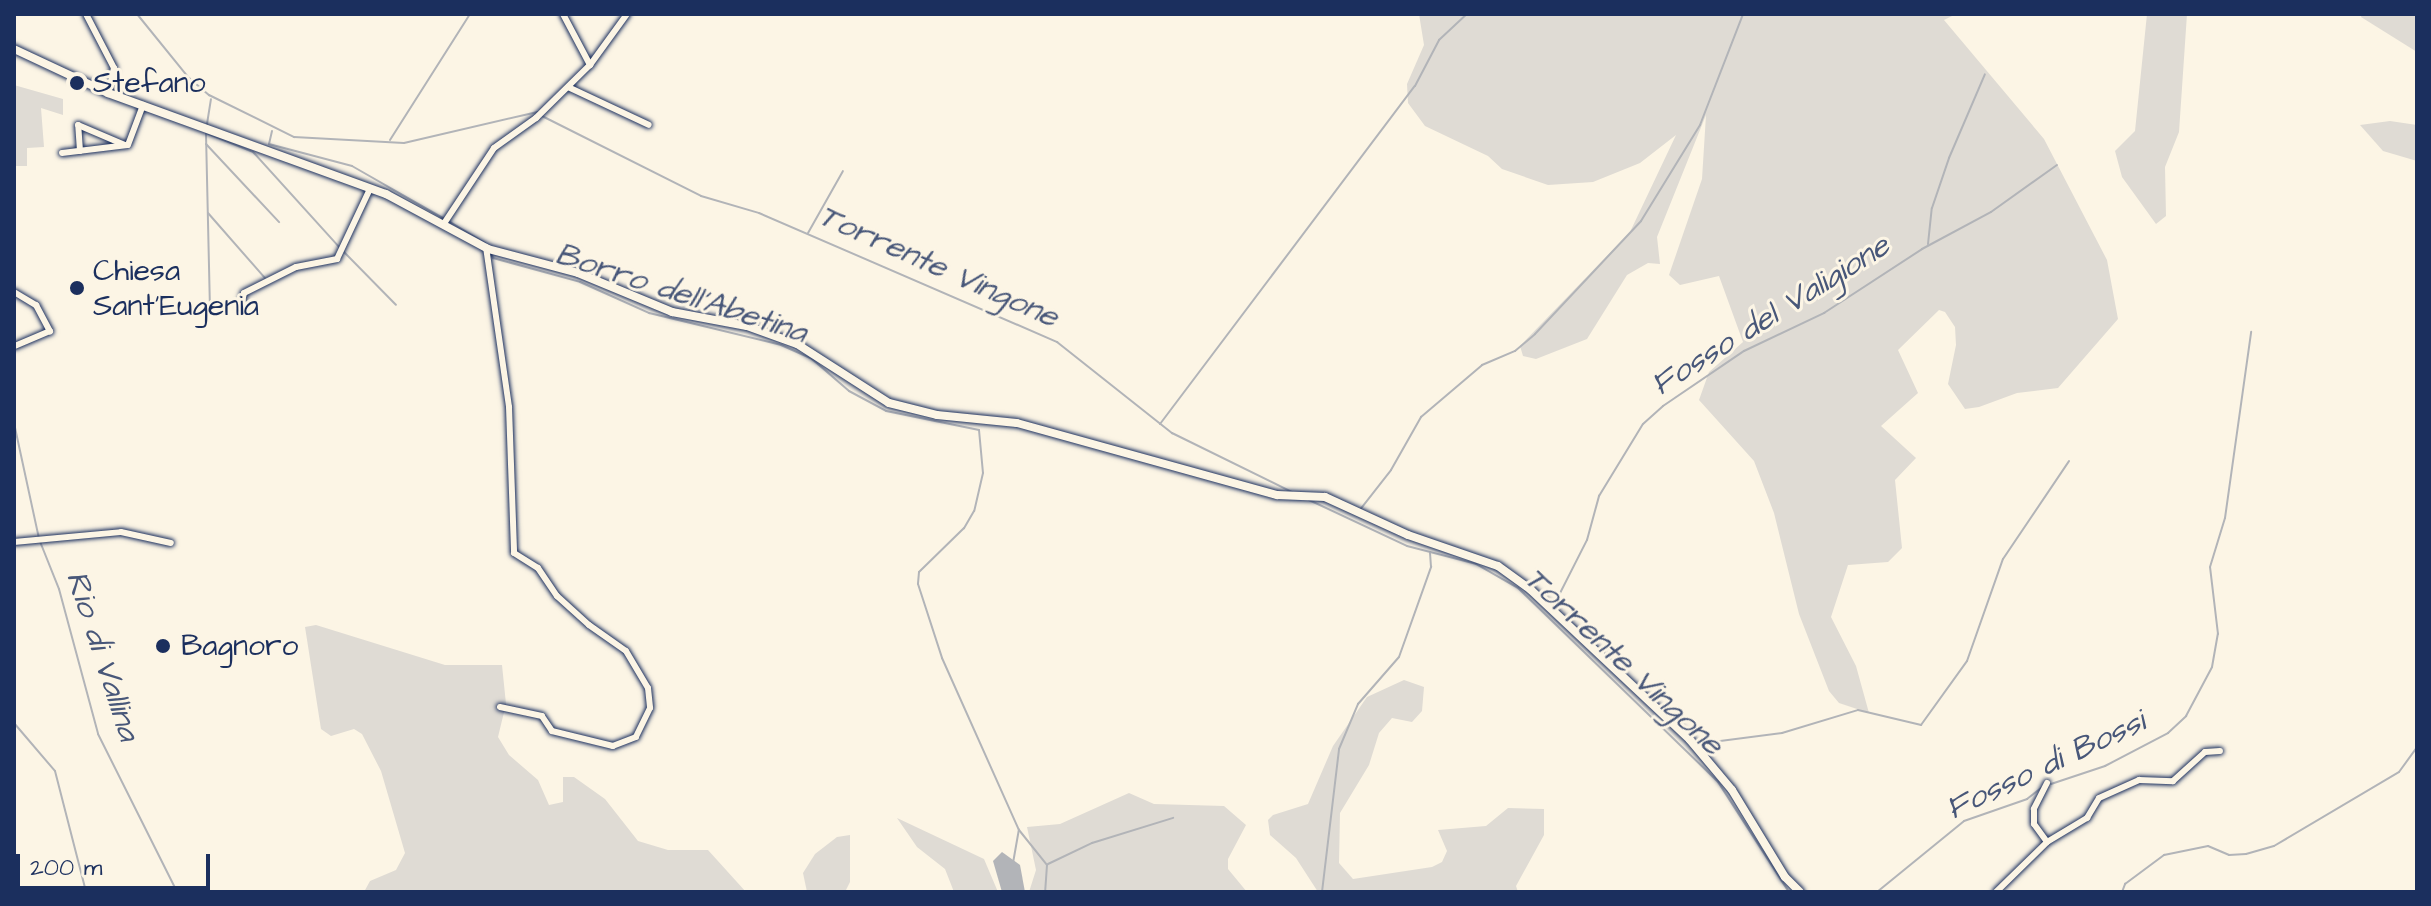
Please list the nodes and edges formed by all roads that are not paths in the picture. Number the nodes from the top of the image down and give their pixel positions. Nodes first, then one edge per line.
1 (86, 14) edge
2 (563, 14) edge
3 (627, 14) edge
4 (14, 38) edge
5 (14, 47) edge
6 (590, 65) junction
7 (568, 87) junction
8 (108, 93) junction
9 (143, 105) junction
10 (649, 125) dead end
11 (126, 145) junction
12 (80, 151) junction
13 (62, 153) dead end
14 (370, 189) junction
15 (443, 225) junction
16 (486, 247) junction
17 (14, 292) edge
18 (241, 306) dead end
19 (14, 346) edge
20 (14, 542) edge
21 (171, 543) dead end
22 (500, 707) dead end
23 (2220, 751) dead end
24 (2046, 786) dead end
25 (2047, 842) junction
26 (1800, 892) edge
27 (1996, 892) edge

1 - 8 street
2 - 6 street
3 - 6 street
4 - 5 street
5 - 8 street
6 - 7 street
7 - 10 street
7 - 15 street
8 - 9 street
9 - 11 street
9 - 14 street
11 - 12 street
11 - 12 street
12 - 13 street
14 - 15 street
14 - 18 street
15 - 16 street
16 - 22 street
16 - 26 street
17 - 19 street
20 - 21 street
23 - 25 street
24 - 25 street
25 - 27 street

